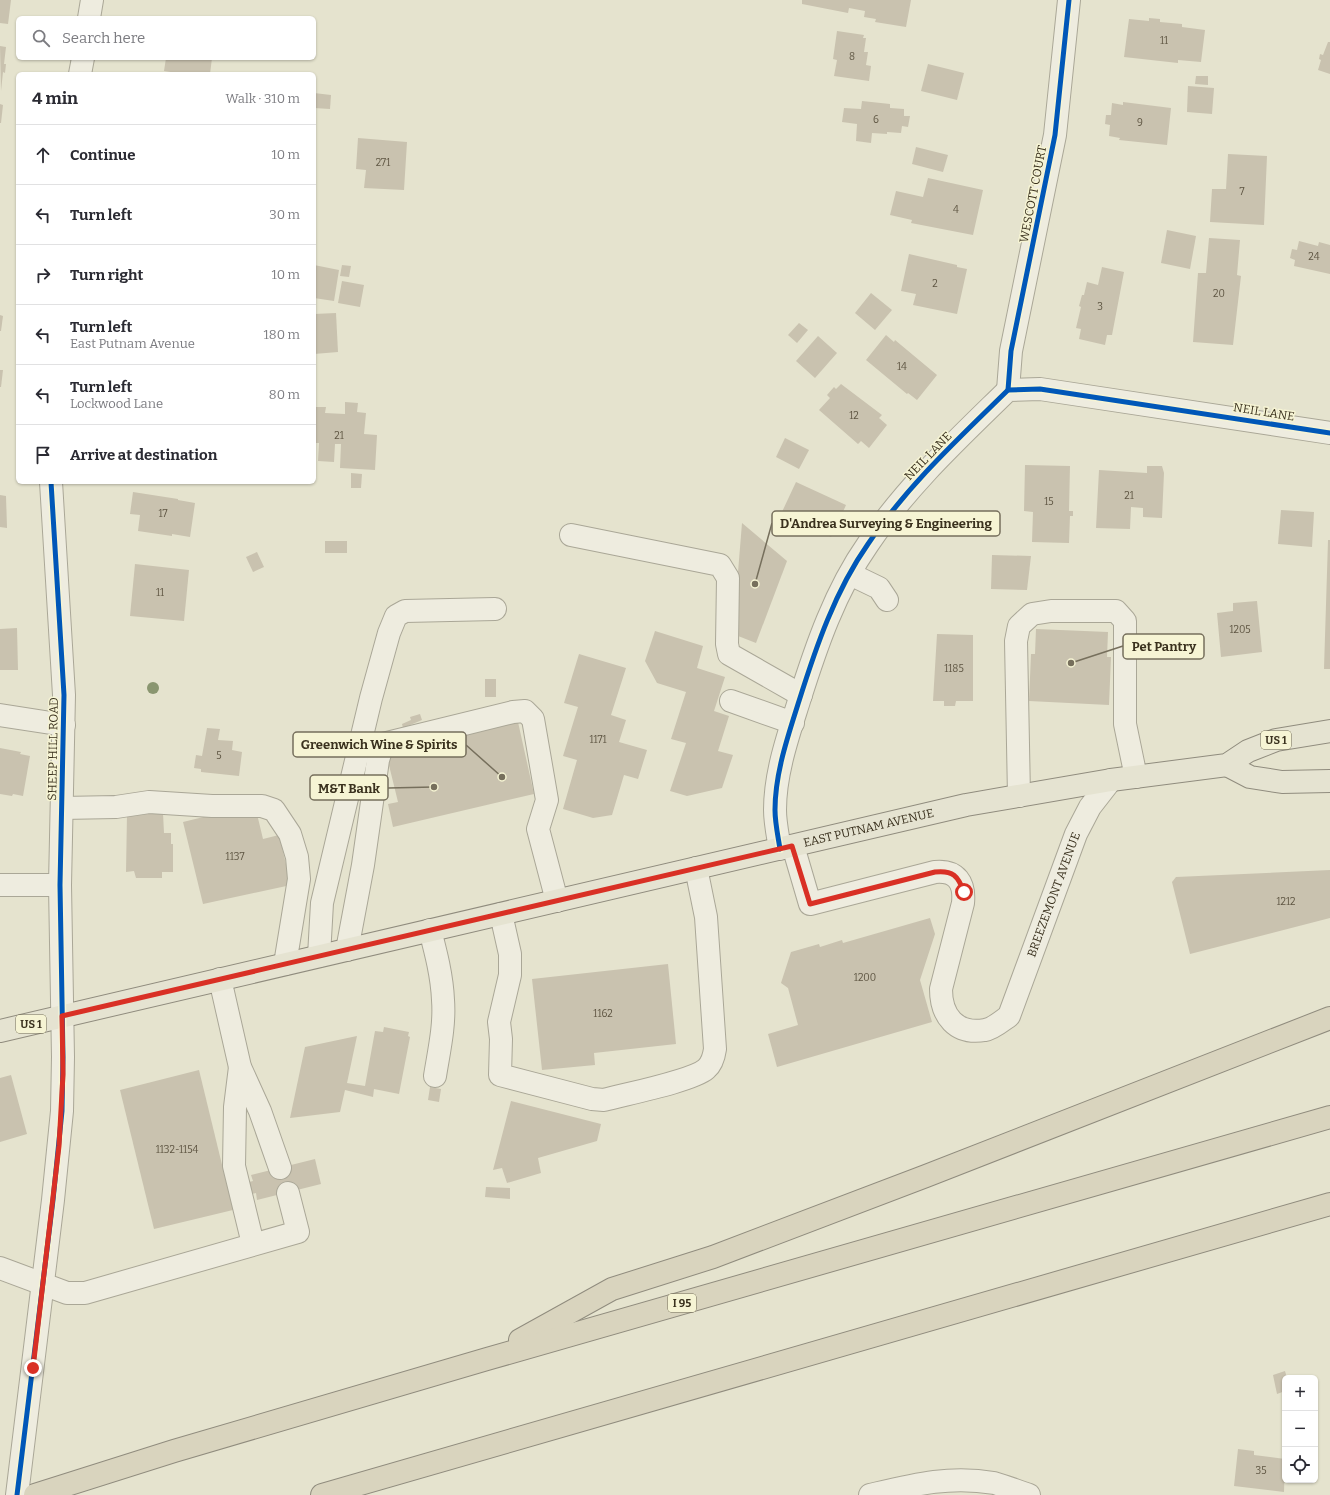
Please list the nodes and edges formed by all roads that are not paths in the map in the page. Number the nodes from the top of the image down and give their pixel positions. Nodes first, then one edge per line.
1 (92, 0) edge
2 (1068, 0) edge
3 (89, 16) edge
4 (83, 60) edge
5 (80, 72) edge
6 (1008, 390) junction
7 (1330, 433) edge
8 (51, 484) edge
9 (571, 535) dead end
10 (850, 574) junction
11 (886, 600) dead end
12 (495, 609) dead end
13 (801, 696) junction
14 (732, 702) dead end
15 (0, 715) edge
16 (792, 723) junction
17 (64, 725) junction
18 (1330, 731) edge
19 (1227, 765) junction
20 (1136, 778) junction
21 (1111, 780) junction
22 (1330, 781) edge
23 (1019, 796) junction
24 (62, 808) junction
25 (786, 847) junction
26 (696, 868) junction
27 (0, 885) edge
28 (60, 885) junction
29 (557, 901) junction
30 (501, 914) junction
31 (430, 930) junction
32 (347, 950) junction
33 (319, 956) junction
34 (285, 964) junction
35 (220, 979) junction
36 (62, 1016) junction
37 (1009, 1016) joint
38 (1330, 1018) edge
39 (0, 1031) edge
40 (240, 1067) junction
41 (435, 1076) dead end
42 (1330, 1117) edge
43 (280, 1168) dead end
44 (288, 1193) dead end
45 (1330, 1204) edge
46 (253, 1244) junction
47 (0, 1268) edge
48 (43, 1284) junction
49 (487, 1359) junction
50 (17, 1495) edge
51 (35, 1495) edge
52 (322, 1495) edge
53 (870, 1495) edge
54 (1028, 1495) edge

1 - 3 street
2 - 6 street, WESCOTT COURT
4 - 5 street
6 - 7 street, NEIL LANE
6 - 10 street, NEIL LANE
8 - 17 street, SHEEP HILL ROAD
9 - 13 street
10 - 11 street
10 - 13 street, NEIL LANE
12 - 33 street
13 - 16 street, NEIL LANE
14 - 16 street
15 - 17 street
16 - 25 street, NEIL LANE
17 - 24 street, SHEEP HILL ROAD
18 - 19 main road, EAST PUTNAM AVENUE / US 1
19 - 20 main road, EAST PUTNAM AVENUE / US 1
19 - 22 main road
20 - 21 main road, EAST PUTNAM AVENUE / US 1
20 - 23 street
21 - 23 main road, EAST PUTNAM AVENUE / US 1
21 - 37 street, BREEZEMONT AVENUE
23 - 25 main road, EAST PUTNAM AVENUE / US 1
24 - 28 street, SHEEP HILL ROAD
24 - 34 street
25 - 26 main road, EAST PUTNAM AVENUE / US 1
25 - 37 street, NEIL LANE
26 - 29 main road, EAST PUTNAM AVENUE / US 1
26 - 30 street
27 - 28 street
28 - 36 street, SHEEP HILL ROAD
29 - 30 main road, EAST PUTNAM AVENUE / US 1
29 - 32 street
30 - 31 main road, EAST PUTNAM AVENUE / US 1
31 - 32 main road, EAST PUTNAM AVENUE / US 1
31 - 41 street
32 - 33 main road, EAST PUTNAM AVENUE / US 1
33 - 34 main road, EAST PUTNAM AVENUE / US 1
34 - 35 main road, EAST PUTNAM AVENUE / US 1
35 - 36 main road, EAST PUTNAM AVENUE / US 1
35 - 40 street
36 - 39 main road, EAST PUTNAM AVENUE / US 1
36 - 48 street, SHEEP HILL ROAD
38 - 49 highway
40 - 43 street
40 - 46 street
42 - 49 highway, I 95
44 - 46 street
45 - 52 highway
46 - 48 street
47 - 48 street
48 - 50 street, SHEEP HILL ROAD
49 - 51 highway, I 95
53 - 54 street

